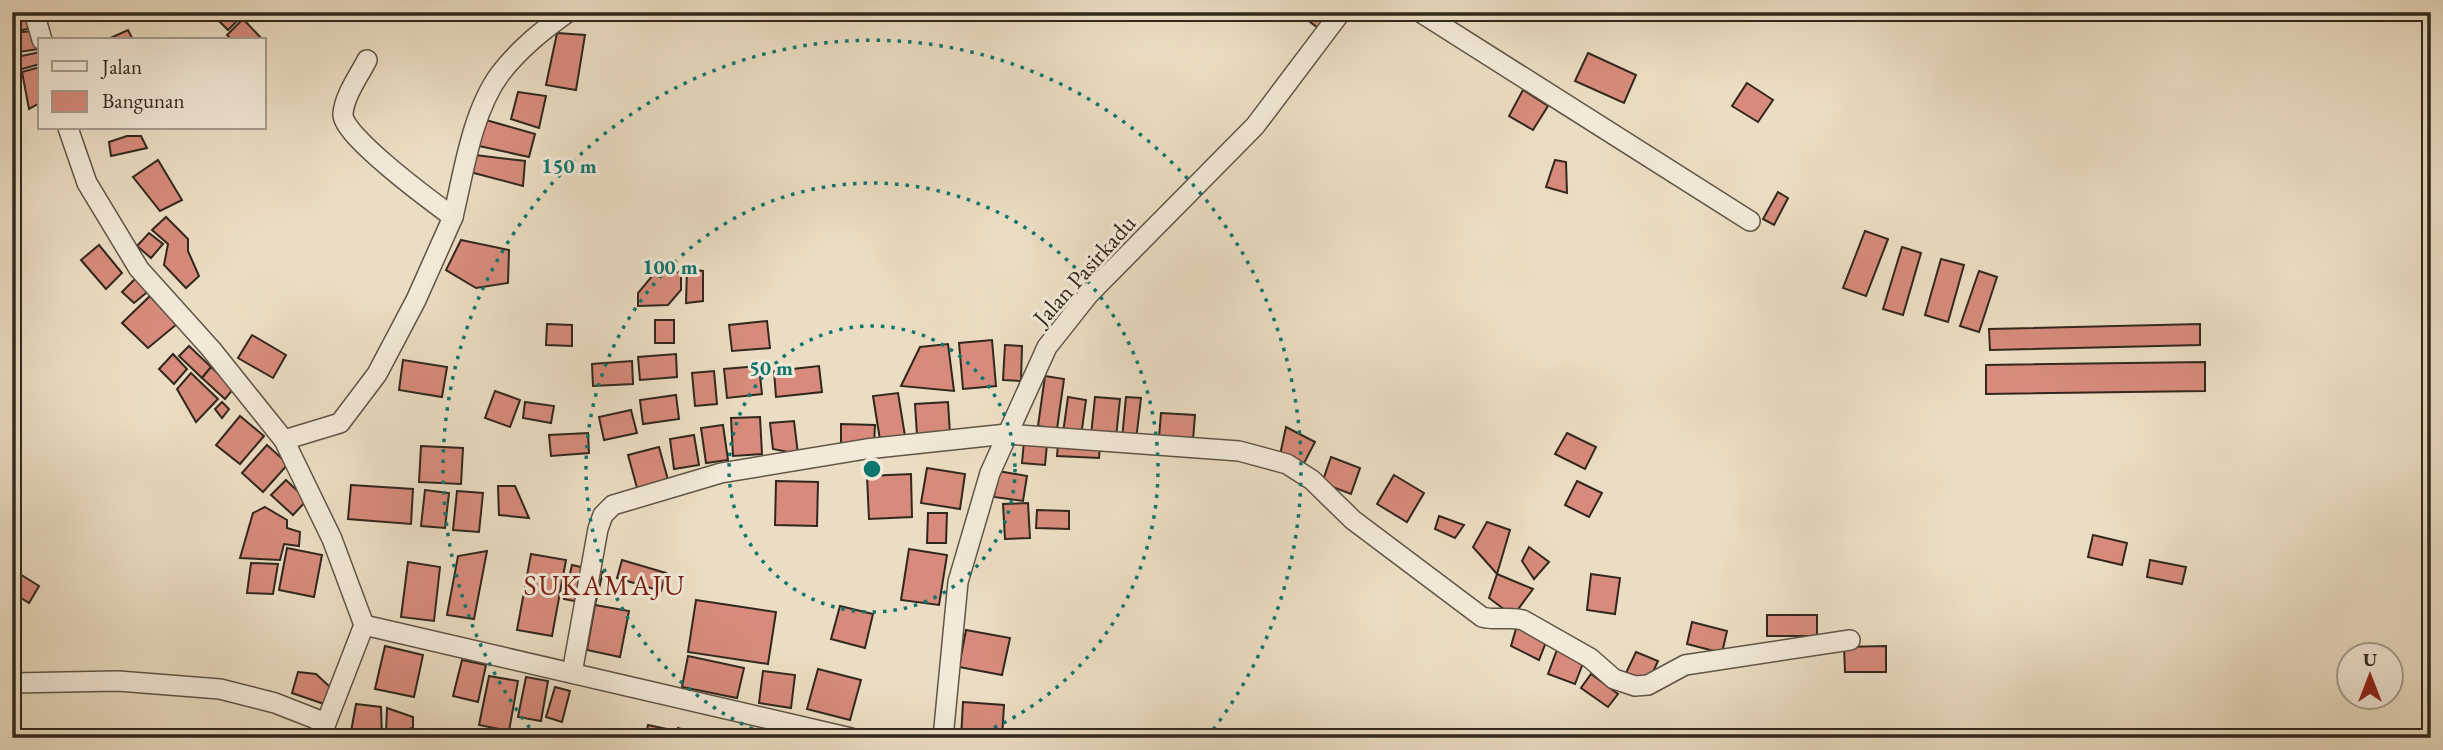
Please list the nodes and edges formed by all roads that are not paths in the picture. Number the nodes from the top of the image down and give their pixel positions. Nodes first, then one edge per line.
1 (34, 12) edge
2 (568, 12) edge
3 (1341, 12) edge
4 (1420, 12) edge
5 (41, 38) edge
6 (367, 60) dead end
7 (69, 130) edge
8 (453, 217) junction
9 (1750, 222) dead end
10 (1007, 433) junction
11 (284, 440) junction
12 (365, 625) junction
13 (1850, 639) dead end
14 (572, 673) junction
15 (12, 683) edge
16 (321, 731) edge
17 (851, 738) edge
18 (943, 738) edge

1 - 5 street
2 - 8 street
3 - 10 street, Jalan Pasirkadu
4 - 9 street
6 - 8 street
7 - 11 street
8 - 11 street
10 - 13 street
10 - 14 street
10 - 18 street, Jalan Pasirkadu
11 - 12 street
12 - 14 street
12 - 16 street
14 - 17 street
15 - 16 street

